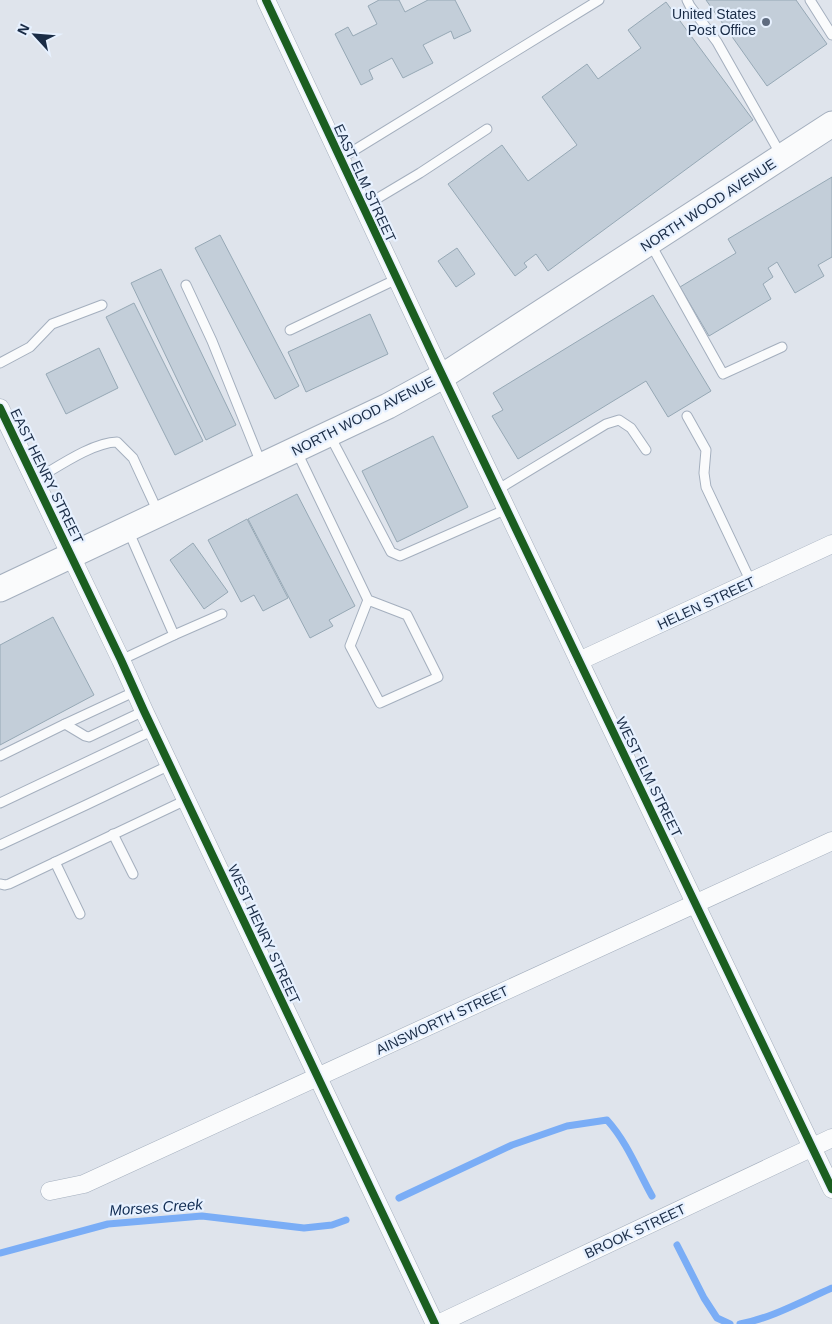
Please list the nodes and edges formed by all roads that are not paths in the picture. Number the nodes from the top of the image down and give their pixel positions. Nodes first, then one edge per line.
1 (266, 0) edge
2 (599, 0) edge
3 (687, 0) edge
4 (810, 0) edge
5 (832, 35) edge
6 (832, 124) edge
7 (486, 129) dead end
8 (782, 157) junction
9 (340, 159) junction
10 (363, 207) junction
11 (650, 243) junction
12 (397, 279) junction
13 (186, 286) dead end
14 (102, 306) dead end
15 (290, 330) dead end
16 (782, 347) dead end
17 (0, 363) edge
18 (442, 376) junction
19 (0, 408) edge
20 (687, 416) dead end
21 (329, 434) junction
22 (296, 450) junction
23 (646, 450) dead end
24 (262, 466) junction
25 (35, 480) junction
26 (497, 490) junction
27 (507, 509) junction
28 (159, 514) junction
29 (128, 529) junction
30 (832, 544) edge
31 (71, 556) junction
32 (751, 582) junction
33 (0, 589) edge
34 (368, 600) junction
35 (222, 614) dead end
36 (174, 635) junction
37 (121, 660) junction
38 (579, 661) junction
39 (136, 691) junction
40 (144, 711) junction
41 (66, 724) junction
42 (154, 730) junction
43 (0, 756) edge
44 (170, 765) junction
45 (186, 800) junction
46 (0, 803) edge
47 (113, 834) junction
48 (832, 842) edge
49 (0, 844) edge
50 (55, 862) junction
51 (133, 874) dead end
52 (0, 884) edge
53 (696, 904) junction
54 (80, 914) dead end
55 (318, 1077) junction
56 (832, 1138) edge
57 (812, 1147) junction
58 (832, 1189) edge
59 (50, 1191) dead end
60 (434, 1324) edge
61 (438, 1324) edge

1 - 9 street, EAST ELM STREET
2 - 9 lane
3 - 8 lane
4 - 5 lane
6 - 8 main road, NORTH WOOD AVENUE
7 - 10 lane
8 - 11 main road, NORTH WOOD AVENUE
9 - 10 street, EAST ELM STREET
10 - 12 street, EAST ELM STREET
11 - 16 lane
11 - 18 main road, NORTH WOOD AVENUE
12 - 15 lane
12 - 18 street, EAST ELM STREET
13 - 24 lane
14 - 17 lane
18 - 21 main road, NORTH WOOD AVENUE
18 - 26 street, WEST ELM STREET
19 - 25 street, EAST HENRY STREET
20 - 32 lane
21 - 22 main road, NORTH WOOD AVENUE
21 - 27 lane
22 - 24 main road, NORTH WOOD AVENUE
22 - 34 lane
23 - 26 lane
24 - 28 main road, NORTH WOOD AVENUE
25 - 28 lane
25 - 31 street, EAST HENRY STREET
26 - 27 street, WEST ELM STREET
27 - 38 street, WEST ELM STREET
28 - 29 main road, NORTH WOOD AVENUE
29 - 31 main road, NORTH WOOD AVENUE
29 - 36 lane
30 - 32 street, HELEN STREET
31 - 33 main road, NORTH WOOD AVENUE
31 - 37 street, WEST HENRY STREET
32 - 38 street, HELEN STREET
34 - 34 lane
35 - 36 lane
36 - 37 lane
37 - 39 street, WEST HENRY STREET
38 - 53 street, WEST ELM STREET
39 - 40 street, WEST HENRY STREET
39 - 41 lane
40 - 41 lane
40 - 42 street, WEST HENRY STREET
41 - 43 lane
42 - 44 street, WEST HENRY STREET
42 - 46 lane
44 - 45 street, WEST HENRY STREET
44 - 49 lane
45 - 47 lane
45 - 55 street, WEST HENRY STREET
47 - 50 lane
47 - 51 lane
48 - 53 street, AINSWORTH STREET
50 - 52 lane
50 - 54 lane
53 - 55 street, AINSWORTH STREET
53 - 57 street, WEST ELM STREET
55 - 59 street, AINSWORTH STREET
55 - 60 street, WEST HENRY STREET
56 - 57 street, BROOK STREET
57 - 58 street, WEST ELM STREET
57 - 61 street, BROOK STREET

